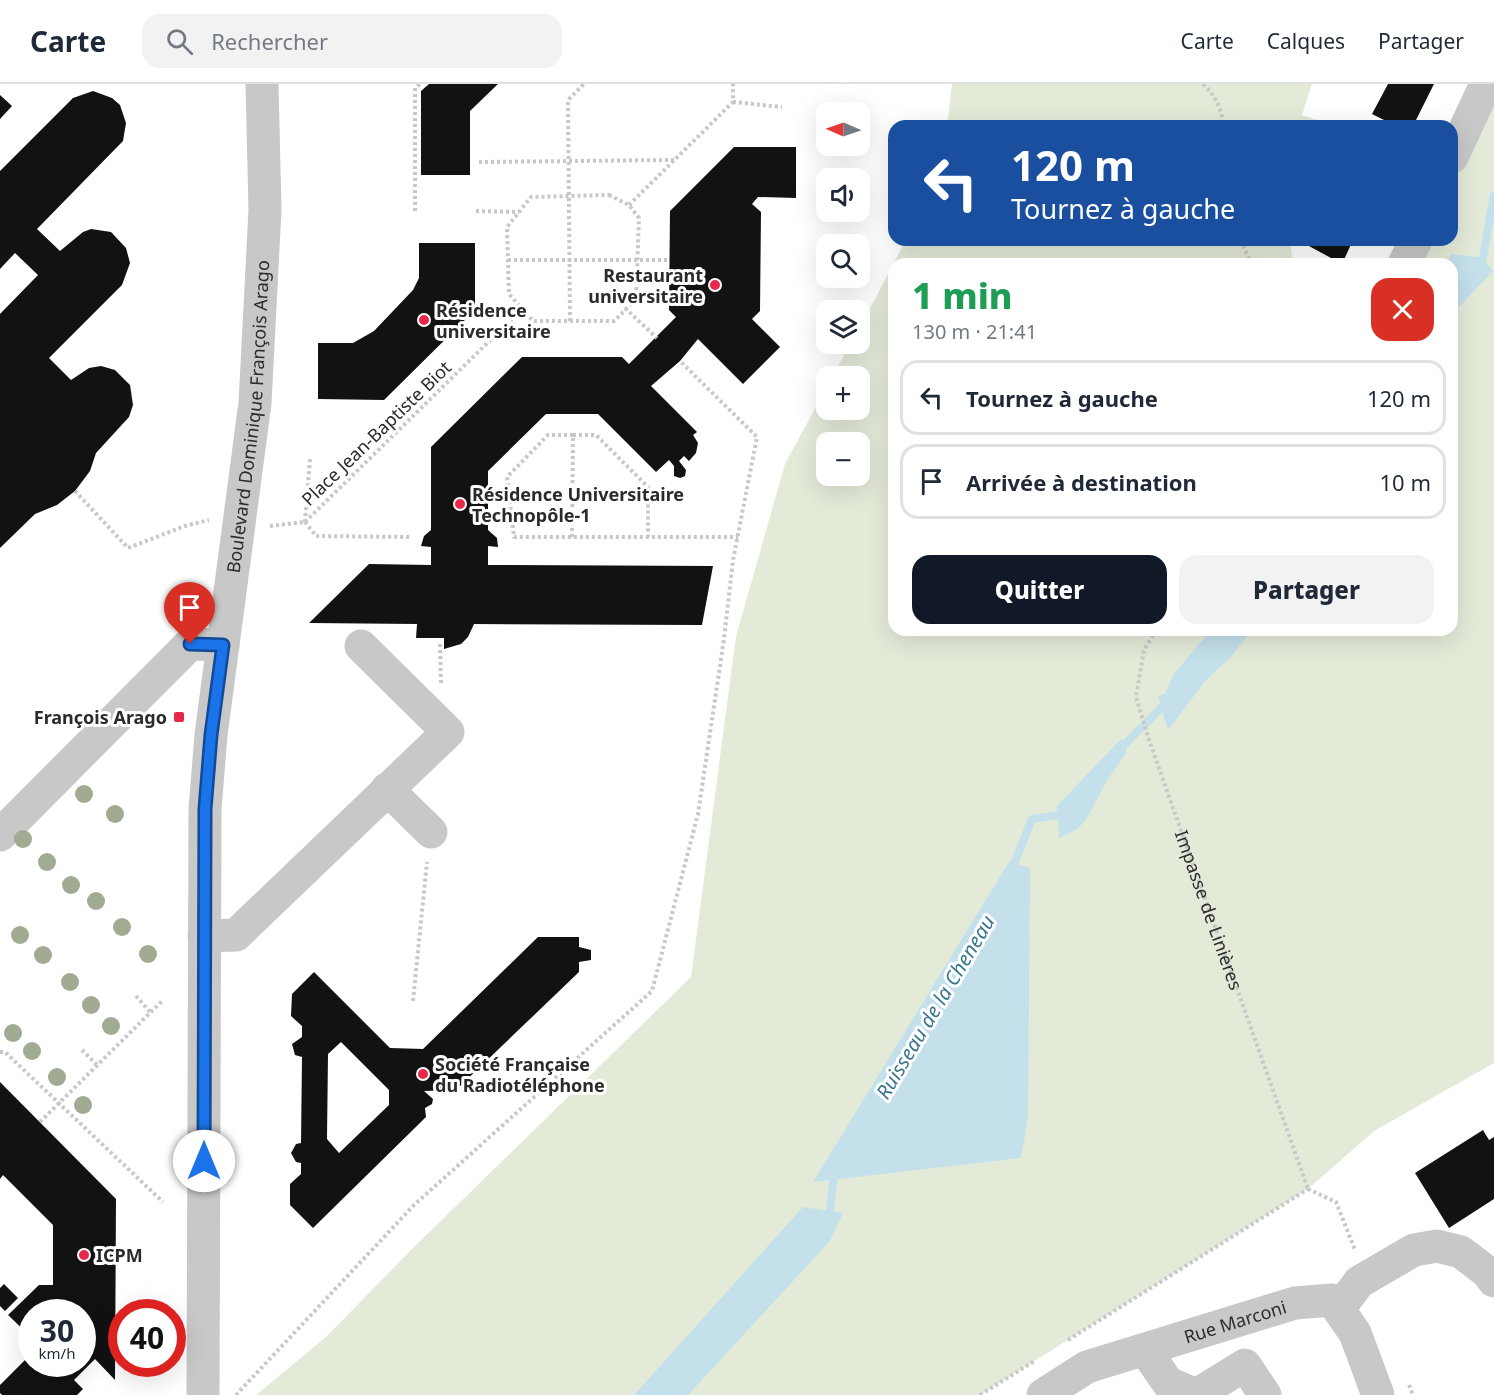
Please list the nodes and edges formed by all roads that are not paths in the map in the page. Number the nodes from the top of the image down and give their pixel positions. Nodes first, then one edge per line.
1 (262, 84) edge
2 (1486, 84) edge
3 (1458, 144) edge
4 (223, 645) junction
5 (361, 646) dead end
6 (387, 789) junction
7 (430, 832) road end
8 (0, 835) edge
9 (204, 936) junction
10 (1494, 1281) edge
11 (1339, 1309) junction
12 (1146, 1351) junction
13 (1182, 1392) edge
14 (203, 1395) edge
15 (1043, 1395) edge
16 (1266, 1395) edge
17 (1378, 1395) edge

1 - 4 street, Boulevard Dominique François Arago
2 - 3 street
4 - 8 street
4 - 9 street, Boulevard Dominique François Arago
5 - 6 street
6 - 7 street
6 - 9 street
9 - 14 street, Boulevard Dominique François Arago
10 - 11 street
11 - 12 street, Rue Marconi
11 - 17 street
12 - 13 street
12 - 15 street, Rue Marconi
13 - 16 street

